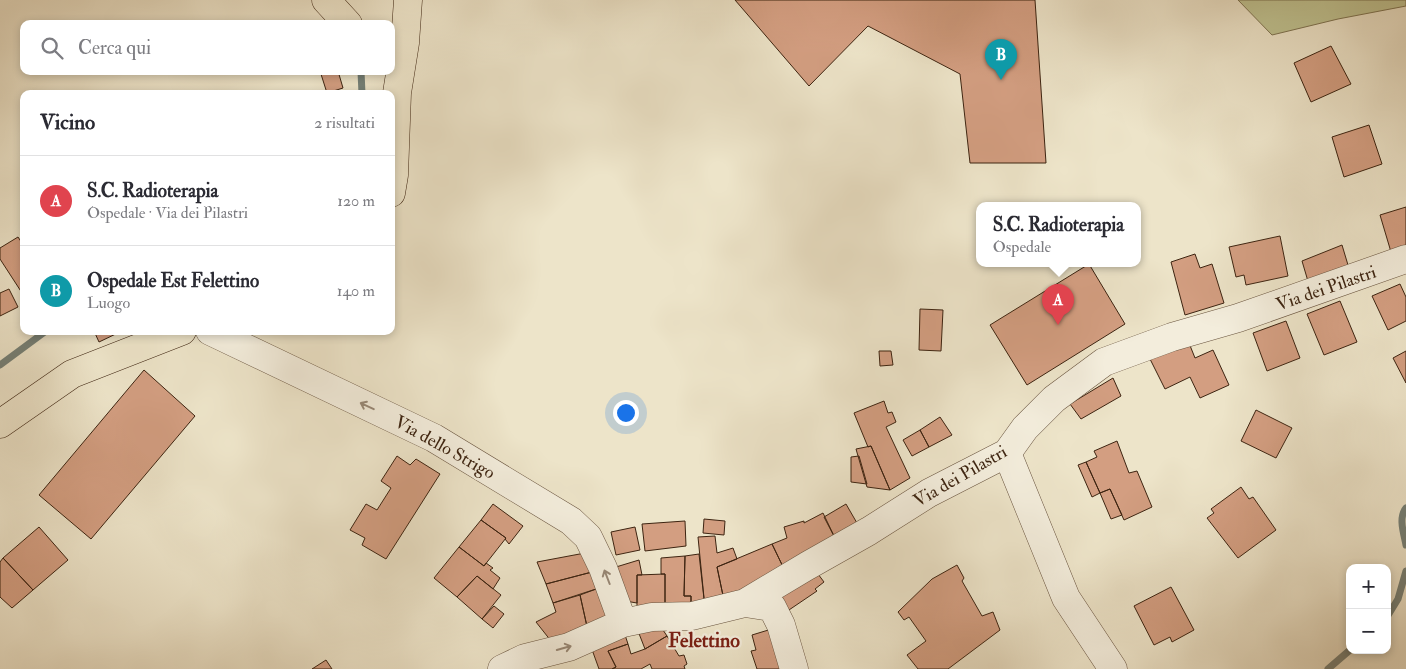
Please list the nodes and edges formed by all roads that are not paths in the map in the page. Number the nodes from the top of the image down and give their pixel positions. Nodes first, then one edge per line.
1 (326, 0) edge
2 (408, 0) edge
3 (344, 20) edge
4 (395, 71) edge
5 (1406, 260) edge
6 (172, 335) edge
7 (218, 335) edge
8 (5, 419) edge
9 (1007, 453) junction
10 (745, 603) junction
11 (623, 623) junction
12 (502, 669) edge
13 (794, 669) edge
14 (1113, 669) edge

1 - 3 main road
2 - 4 main road
5 - 9 street, Via dei Pilastri
6 - 8 main road
11 -> 7 street, Via dello Strigo
9 - 10 street, Via dei Pilastri
9 - 14 street
10 - 11 street, Via dei Pilastri
10 - 13 street
12 -> 11 street, Via dei Pilastri

